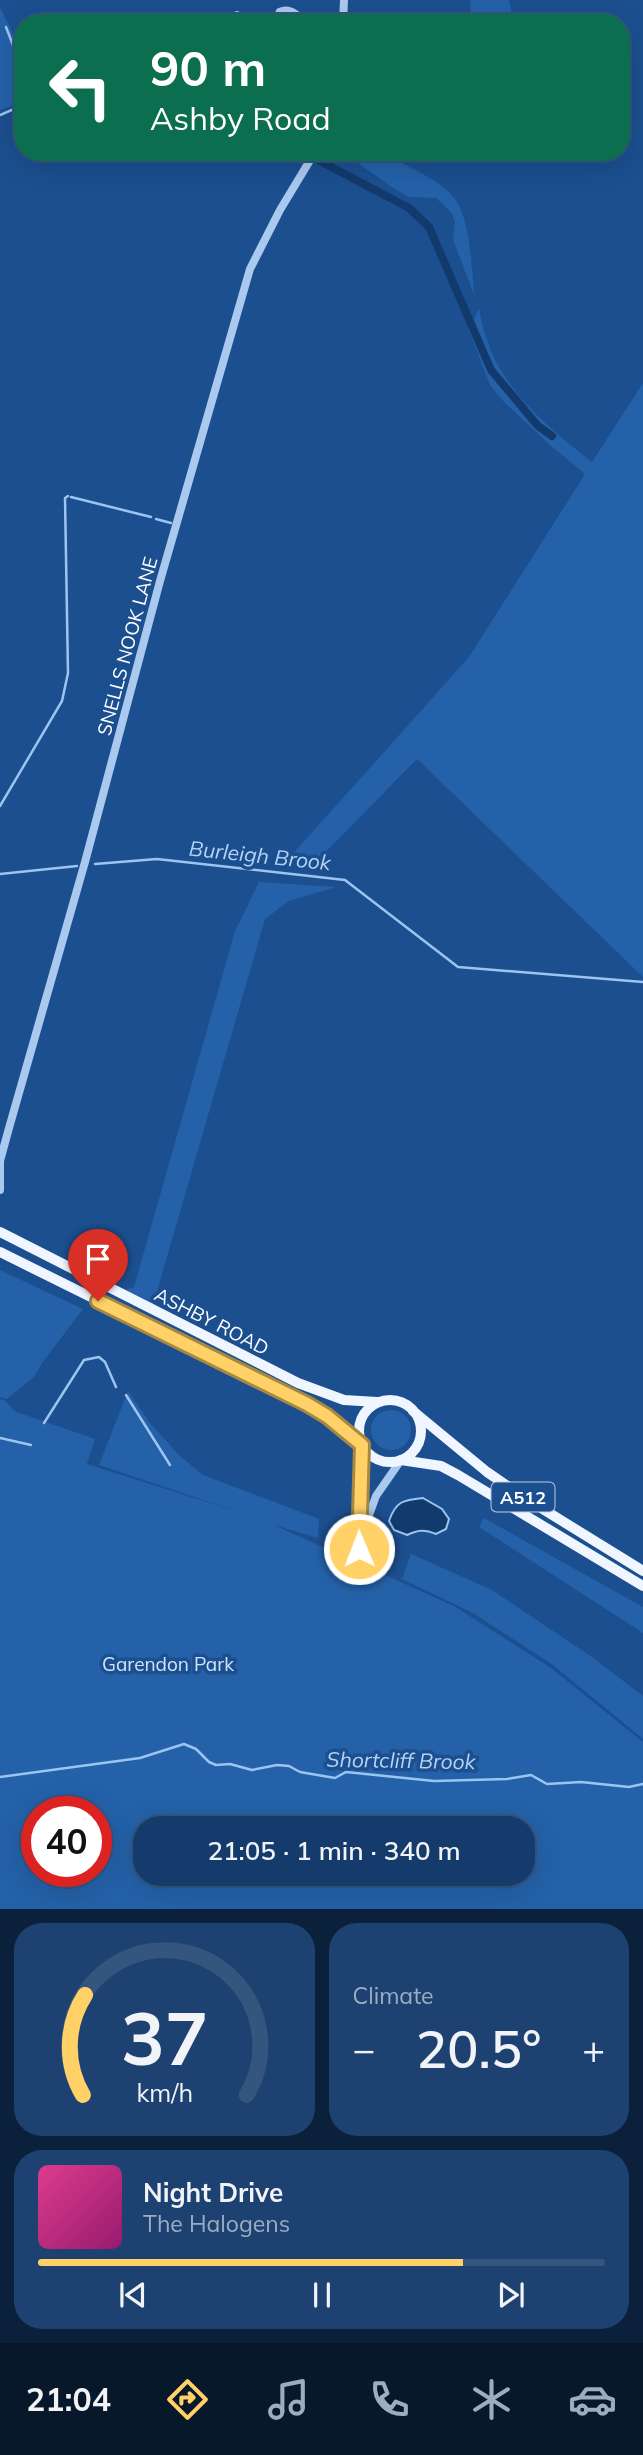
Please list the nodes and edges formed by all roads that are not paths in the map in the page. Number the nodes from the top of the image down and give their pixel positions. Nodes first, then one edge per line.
1 (278, 14) edge
2 (300, 14) edge
3 (310, 161) edge
4 (0, 1161) edge
5 (0, 1190) edge
6 (0, 1232) edge
7 (0, 1252) edge
8 (377, 1402) junction
9 (414, 1411) junction
10 (362, 1445) junction
11 (401, 1460) junction
12 (360, 1523) junction
13 (359, 1549) dead end
14 (643, 1571) edge
15 (643, 1587) edge

1 - 2 street
3 - 4 street, SNELLS NOOK LANE
4 - 5 street, SNELLS NOOK LANE
6 - 8 main road, ASHBY ROAD
7 - 10 main road, ASHBY ROAD
8 - 9 main road
8 - 10 main road
9 - 11 main road
9 - 14 main road, A512
10 - 11 main road
10 - 12 street
11 - 12 street
11 - 15 main road, A512
12 - 13 street

